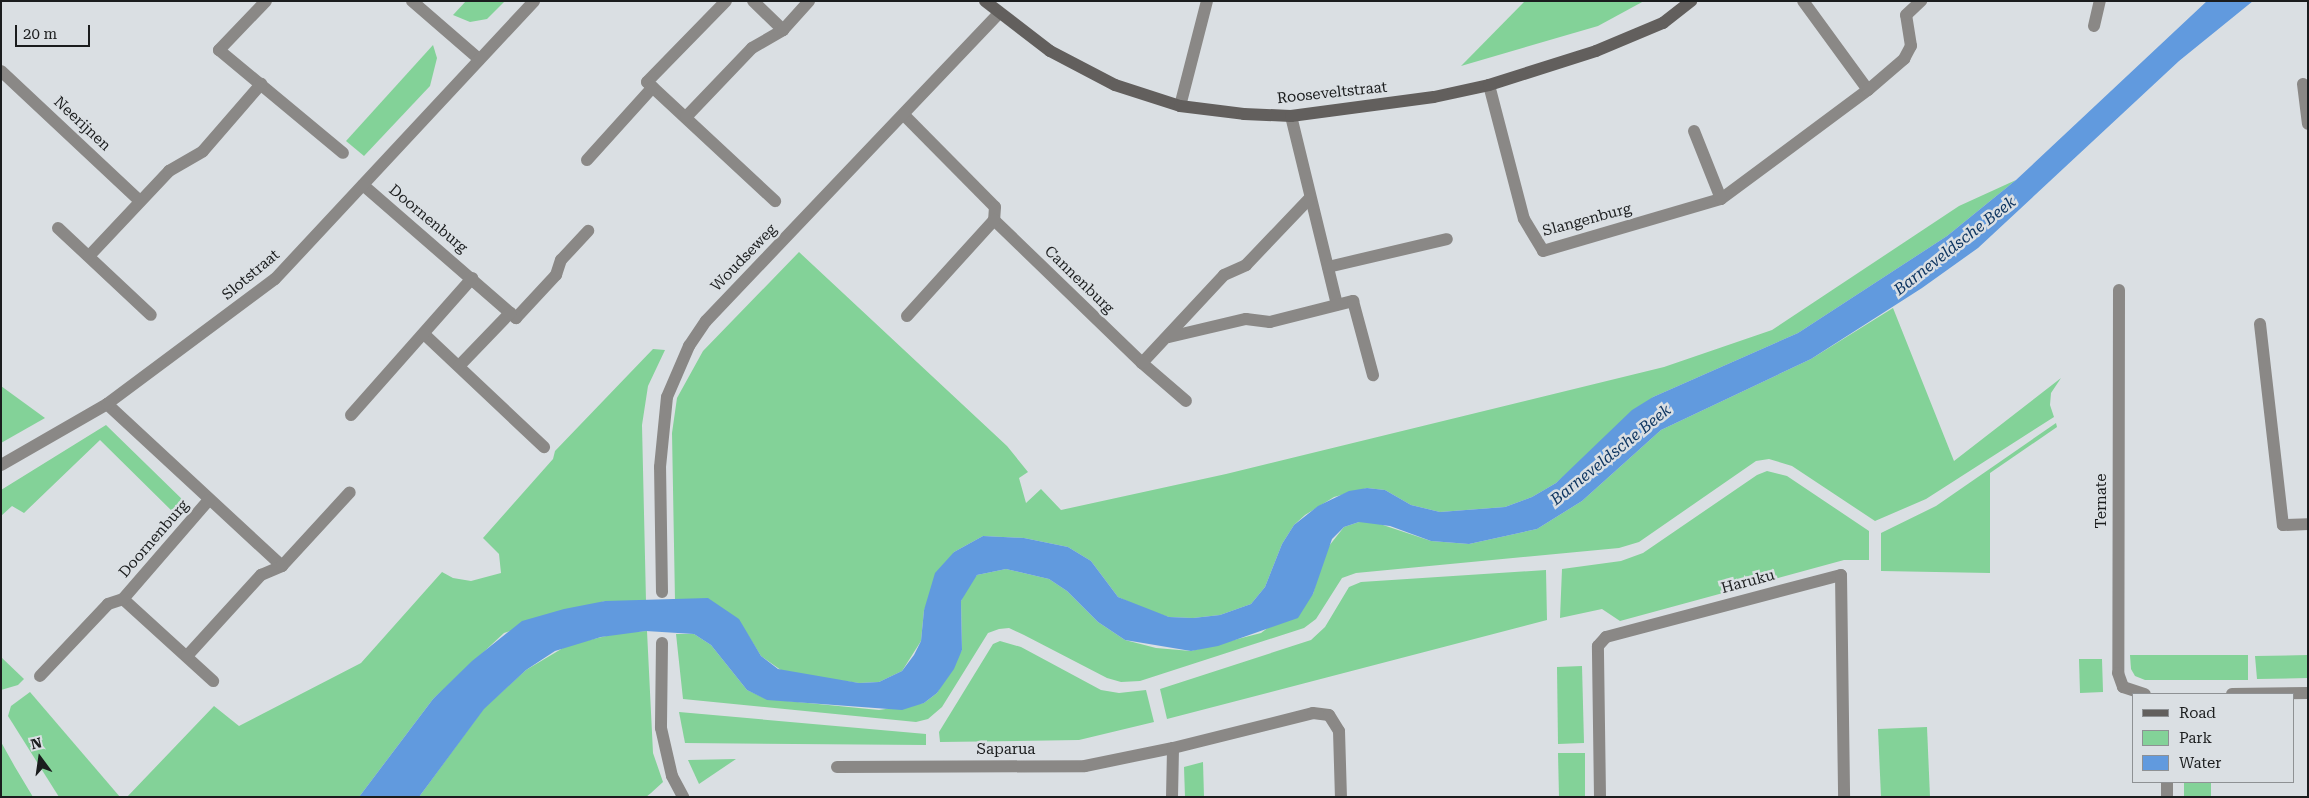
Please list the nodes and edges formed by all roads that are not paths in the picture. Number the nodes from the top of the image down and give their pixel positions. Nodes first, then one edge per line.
1 (266, 1) edge
2 (412, 1) edge
3 (534, 1) edge
4 (726, 1) edge
5 (753, 1) edge
6 (809, 1) edge
7 (985, 1) edge
8 (1207, 1) edge
9 (1692, 1) edge
10 (1802, 1) edge
11 (1921, 1) edge
12 (2100, 1) edge
13 (998, 14) junction
14 (2094, 26) dead end
15 (783, 30) junction
16 (479, 59) junction
17 (1, 71) edge
18 (261, 84) junction
19 (2303, 84) dead end
20 (1489, 85) junction
21 (653, 87) junction
22 (1868, 90) junction
23 (1180, 106) junction
24 (904, 115) junction
25 (1291, 116) junction
26 (686, 117) junction
27 (2308, 124) edge
28 (1694, 131) dead end
29 (343, 152) dead end
30 (587, 160) dead end
31 (363, 185) junction
32 (1309, 199) junction
33 (1721, 199) junction
34 (140, 201) junction
35 (775, 202) dead end
36 (994, 220) junction
37 (58, 228) dead end
38 (588, 231) dead end
39 (1447, 238) dead end
40 (89, 256) junction
41 (1328, 267) junction
42 (472, 278) junction
43 (2119, 290) dead end
44 (1337, 304) junction
45 (510, 312) junction
46 (151, 315) dead end
47 (907, 316) dead end
48 (2260, 324) dead end
49 (424, 334) junction
50 (1169, 337) junction
51 (1142, 363) junction
52 (459, 366) junction
53 (1374, 375) dead end
54 (1186, 401) dead end
55 (107, 404) junction
56 (351, 414) dead end
57 (544, 448) dead end
58 (1, 465) edge
59 (350, 492) dead end
60 (208, 501) junction
61 (2308, 524) edge
62 (282, 566) junction
63 (662, 592) dead end
64 (124, 599) junction
65 (662, 643) dead end
66 (187, 656) junction
67 (40, 676) dead end
68 (213, 681) dead end
69 (2142, 693) edge
70 (2294, 693) edge
71 (2308, 693) edge
72 (1173, 748) junction
73 (836, 767) dead end
74 (2168, 783) edge
75 (683, 797) edge
76 (1172, 797) edge
77 (1341, 797) edge
78 (1600, 797) edge
79 (1844, 797) edge
80 (2168, 797) edge

1 - 18 street
2 - 16 street
3 - 16 street, Slotstraat
4 - 21 street
5 - 15 street
6 - 15 street
7 - 13 street, Rooseveltstraat
8 - 23 street
9 - 20 street, Rooseveltstraat
10 - 22 street
11 - 22 street, Slangenburg
12 - 14 street
13 - 23 street, Rooseveltstraat
13 - 24 street, Woudseweg
15 - 26 street
16 - 31 street, Slotstraat
17 - 34 street, Neerijnen
18 - 29 street
18 - 34 street
19 - 27 street
20 - 25 street, Rooseveltstraat
20 - 33 street, Slangenburg
21 - 26 street
21 - 30 street
22 - 33 street, Slangenburg
23 - 25 street, Rooseveltstraat
24 - 36 street, Cannenburg
24 - 63 street, Woudseweg
25 - 32 street
26 - 35 street
28 - 33 street
31 - 42 street, Doornenburg
31 - 55 street, Slotstraat
32 - 41 street
32 - 50 street
34 - 40 street
36 - 47 street
36 - 51 street, Cannenburg
37 - 40 street
38 - 45 street
39 - 41 street
40 - 46 street
41 - 44 street
42 - 45 street, Doornenburg
42 - 49 street
43 - 69 street, Ternate
44 - 50 street
44 - 53 street
45 - 52 street
48 - 61 street
49 - 52 street
49 - 56 street
50 - 51 street
51 - 54 street, Cannenburg
52 - 57 street
55 - 58 street, Slotstraat
55 - 60 street, Doornenburg
59 - 62 street
60 - 62 street, Doornenburg
60 - 64 street, Doornenburg
62 - 66 street
64 - 66 street, Doornenburg
64 - 67 street, Doornenburg
65 - 75 street
66 - 68 street, Doornenburg
70 - 71 street
72 - 73 street, Saparua
72 - 76 street
72 - 77 street, Saparua
74 - 80 street
78 - 79 street, Haruku

